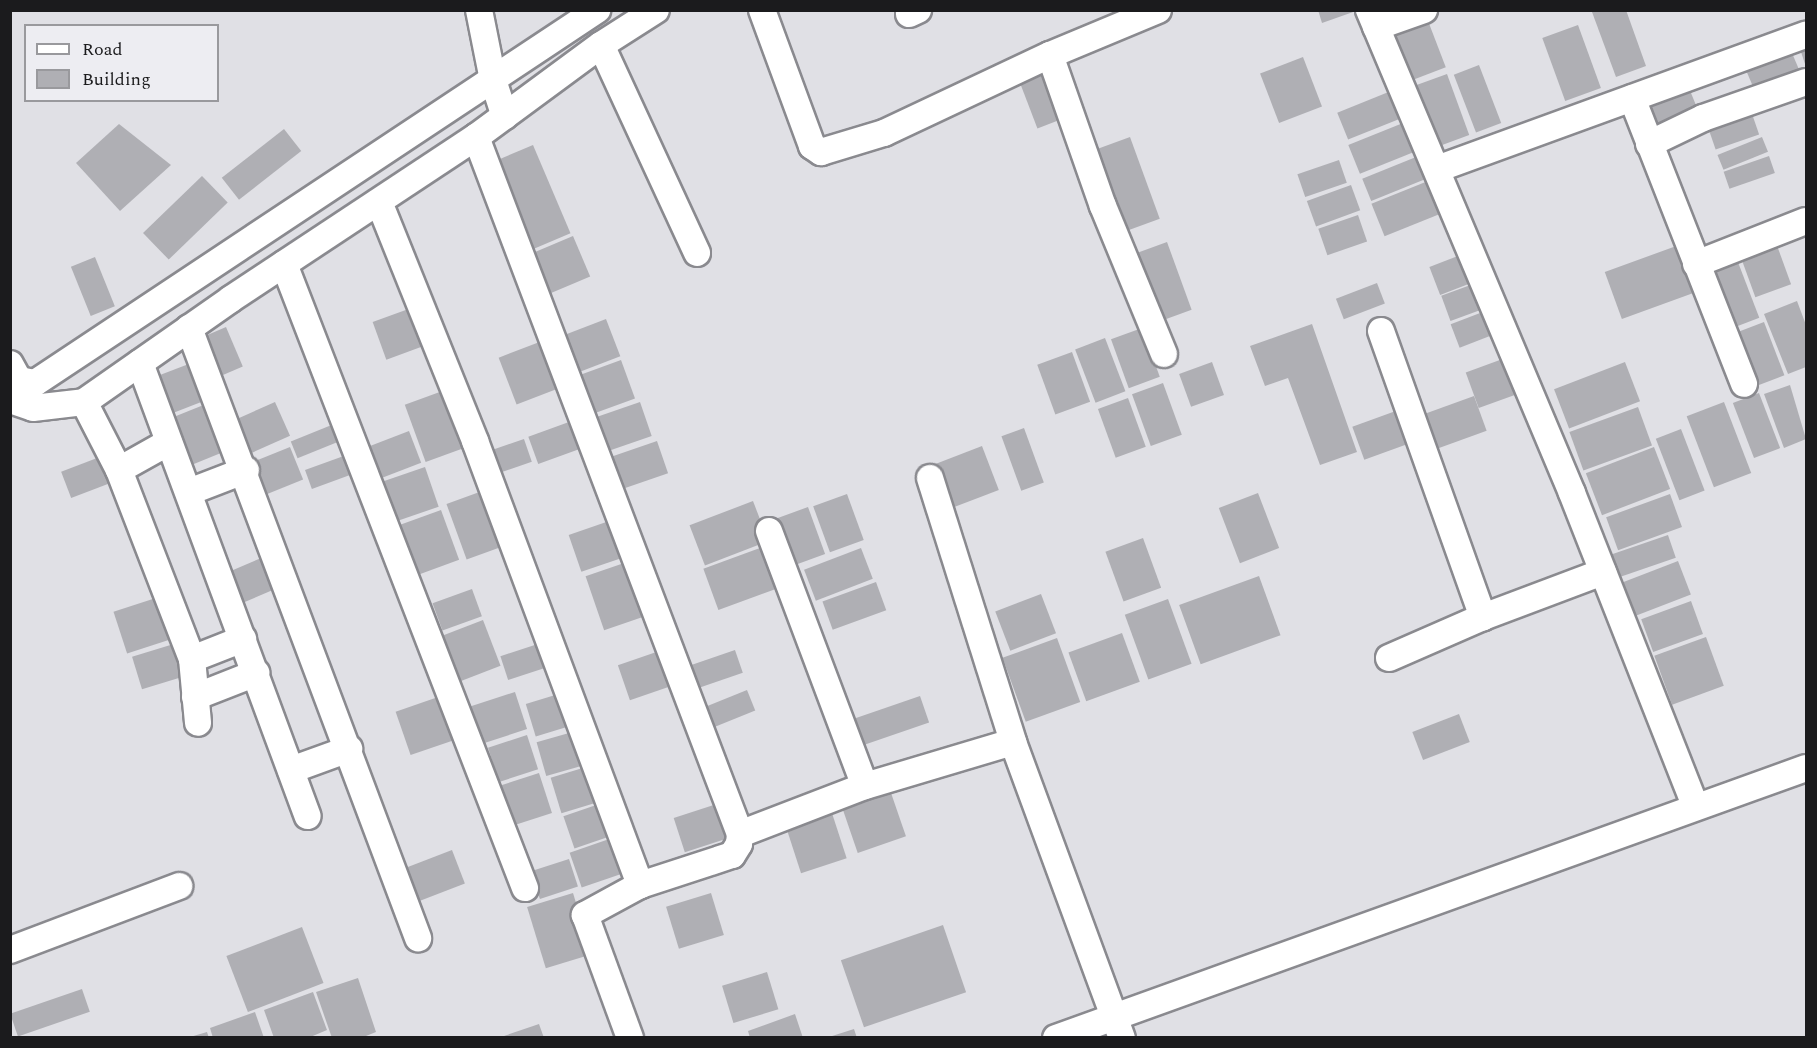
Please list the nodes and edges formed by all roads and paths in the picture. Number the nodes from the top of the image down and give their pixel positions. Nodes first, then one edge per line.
1 (479, 10) edge
2 (597, 10) edge
3 (657, 10) edge
4 (762, 10) edge
5 (1158, 10) edge
6 (1424, 10) edge
7 (1116, 19) edge
8 (1373, 19) edge
9 (1806, 35) edge
10 (601, 45) junction
11 (1050, 55) junction
12 (493, 80) junction
13 (1806, 82) edge
14 (1632, 98) junction
15 (505, 116) junction
16 (476, 137) junction
17 (1649, 144) junction
18 (1437, 170) junction
19 (379, 202) junction
20 (1806, 221) edge
21 (698, 253) dead end
22 (284, 264) junction
23 (1696, 264) junction
24 (189, 328) junction
25 (1381, 331) dead end
26 (1164, 354) dead end
27 (140, 363) junction
28 (10, 364) edge
29 (35, 383) junction
30 (1744, 384) dead end
31 (84, 402) junction
32 (14, 405) edge
33 (169, 442) junction
34 (119, 470) junction
35 (246, 470) junction
36 (930, 478) dead end
37 (189, 492) junction
38 (769, 531) dead end
39 (1602, 572) junction
40 (1483, 616) junction
41 (243, 639) junction
42 (1389, 658) dead end
43 (192, 660) junction
44 (256, 673) junction
45 (195, 697) junction
46 (198, 723) dead end
47 (1013, 742) junction
48 (349, 749) junction
49 (1806, 768) edge
50 (291, 770) junction
51 (865, 786) junction
52 (1695, 806) junction
53 (308, 816) dead end
54 (740, 834) junction
55 (640, 885) junction
56 (179, 886) dead end
57 (525, 888) dead end
58 (418, 938) dead end
59 (10, 950) edge
60 (1117, 1026) edge
61 (630, 1038) edge
62 (1056, 1038) edge

1 - 12 street
2 - 12 street
3 - 10 street
4 - 11 street
5 - 7 street
6 - 8 street
7 - 11 street
8 - 18 street
9 - 14 street
10 - 15 street
10 - 21 street
11 - 26 street
12 - 15 street
12 - 29 street
13 - 17 street
14 - 17 street
14 - 18 street
15 - 16 street
16 - 19 street
16 - 54 street
17 - 23 street
18 - 39 street
19 - 22 street
19 - 55 street
20 - 23 street
22 - 24 street
22 - 57 street
23 - 30 street
24 - 27 street
24 - 35 street
25 - 40 street
27 - 31 street
27 - 33 street
28 - 29 street
29 - 32 street
31 - 32 street
31 - 34 street
33 - 34 street
33 - 37 street
34 - 43 street
35 - 37 street
35 - 48 street
36 - 47 street
37 - 41 street
38 - 51 street
39 - 40 street
39 - 52 street
40 - 42 street
41 - 43 street
41 - 44 street
43 - 45 street
44 - 45 street
44 - 50 street
45 - 46 street
47 - 51 street
47 - 60 street
48 - 50 street
48 - 58 street
49 - 52 street
50 - 53 street
51 - 54 street
52 - 60 street
54 - 55 street
55 - 61 street
56 - 59 street
60 - 62 street

